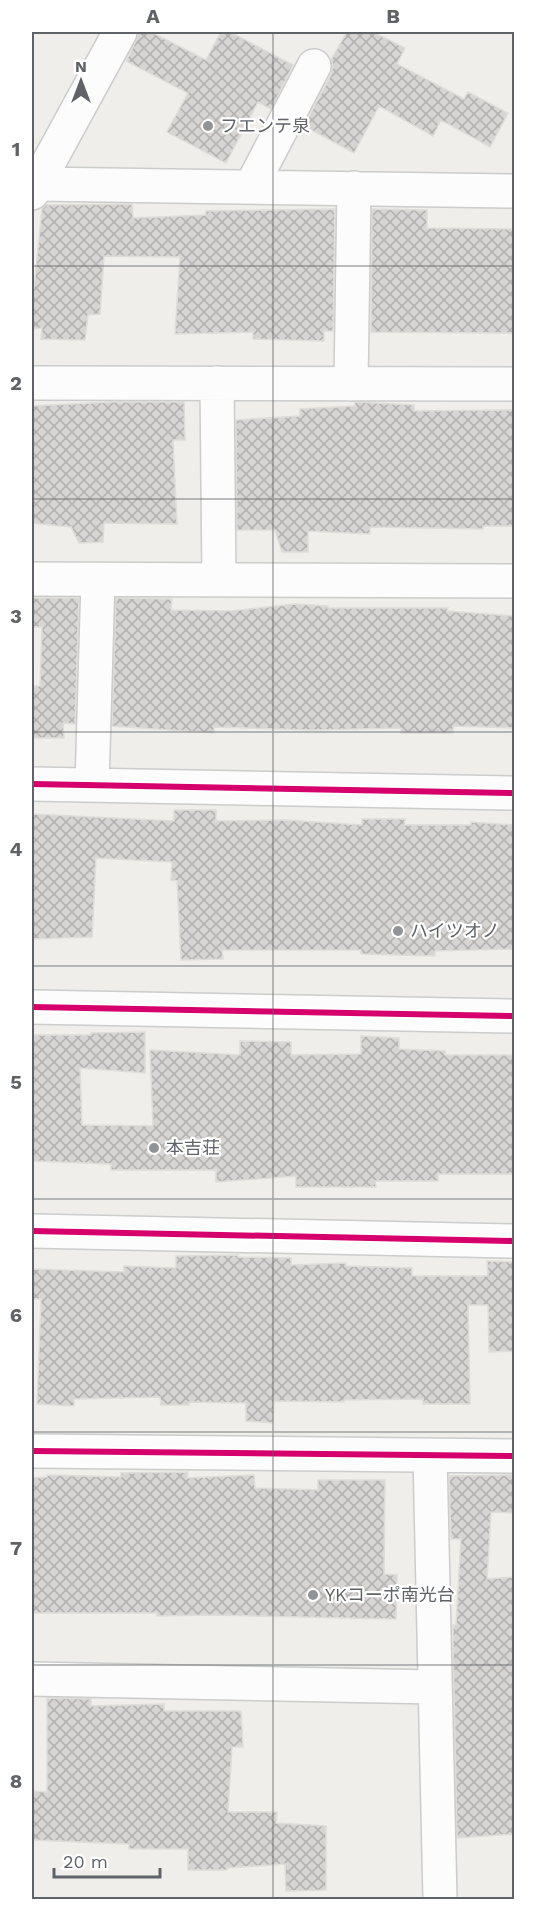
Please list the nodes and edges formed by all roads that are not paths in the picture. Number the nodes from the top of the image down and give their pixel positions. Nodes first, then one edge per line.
1 (120, 32) edge
2 (314, 66) dead end
3 (251, 187) junction
4 (34, 188) edge
5 (354, 189) junction
6 (514, 191) edge
7 (32, 383) edge
8 (218, 383) junction
9 (351, 384) junction
10 (514, 384) edge
11 (32, 579) edge
12 (98, 580) junction
13 (219, 580) junction
14 (514, 580) edge
15 (32, 784) edge
16 (92, 785) junction
17 (514, 793) edge
18 (32, 1007) edge
19 (514, 1016) edge
20 (32, 1232) edge
21 (514, 1241) edge
22 (32, 1452) edge
23 (430, 1455) junction
24 (514, 1456) edge
25 (32, 1679) edge
26 (435, 1688) junction
27 (440, 1899) edge

1 - 4 street
2 - 3 street
3 - 4 street
3 - 5 street
5 - 6 street
5 - 9 street
7 - 8 street
8 - 9 street
8 - 13 street
9 - 10 street
11 - 12 street
12 - 13 street
12 - 16 street
13 - 14 street
15 - 16 street
16 - 17 street
18 - 19 street
20 - 21 street
22 - 23 street
23 - 24 street
23 - 26 street
25 - 26 street
26 - 27 street

